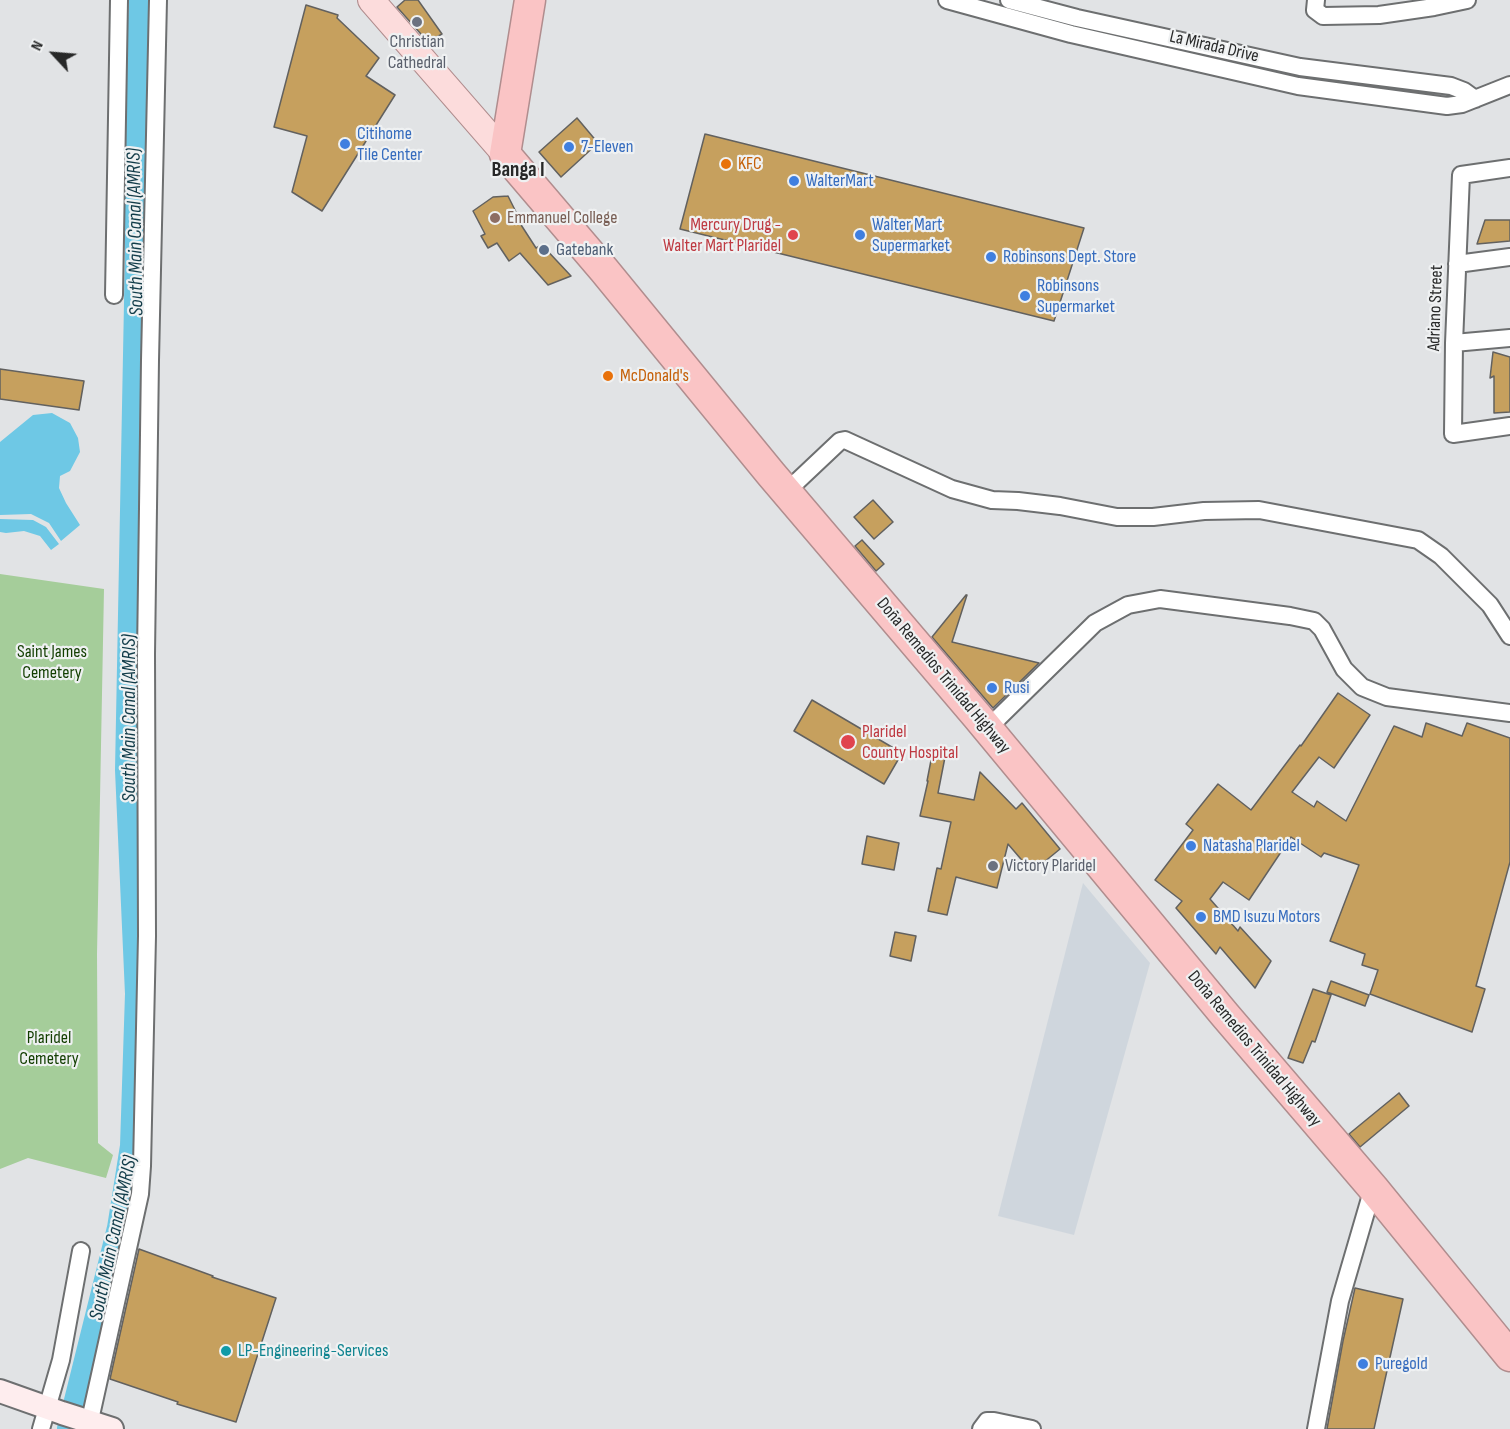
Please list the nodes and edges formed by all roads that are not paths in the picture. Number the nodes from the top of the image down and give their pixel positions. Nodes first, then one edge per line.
1 (119, 0) edge
2 (158, 0) edge
3 (371, 0) edge
4 (530, 0) edge
5 (947, 0) edge
6 (1009, 0) edge
7 (1467, 0) edge
8 (1316, 5) edge
9 (1246, 55) junction
10 (1242, 74) junction
11 (1510, 85) edge
12 (1475, 99) junction
13 (505, 154) junction
14 (1510, 168) edge
15 (1510, 257) edge
16 (1457, 264) junction
17 (114, 295) dead end
18 (1510, 338) edge
19 (1454, 343) junction
20 (1510, 426) edge
21 (787, 491) junction
22 (1510, 636) edge
23 (1510, 713) edge
24 (987, 729) junction
25 (1373, 1188) junction
26 (81, 1251) dead end
27 (1510, 1356) edge
28 (0, 1390) edge
29 (50, 1416) edge
30 (88, 1424) edge
31 (112, 1429) edge
32 (981, 1429) edge
33 (1032, 1429) edge
34 (1316, 1429) edge

1 - 17 street
2 - 30 street
3 - 13 main road, Doña Remedios Trinidad Highway
4 - 13 highway
5 - 10 street, La Mirada Drive
6 - 9 street, La Mirada Drive
7 - 8 street
9 - 10 street
9 - 12 street, La Mirada Drive
10 - 12 street, La Mirada Drive
11 - 12 street, La Mirada Drive
13 - 21 highway, Doña Remedios Trinidad Highway
14 - 16 street, Adriano Street
15 - 16 street
16 - 19 street, Adriano Street
18 - 19 street
19 - 20 street, Adriano Street
21 - 22 street
21 - 24 highway, Doña Remedios Trinidad Highway
23 - 24 street
24 - 25 highway, Doña Remedios Trinidad Highway
25 - 27 highway, Doña Remedios Trinidad Highway
25 - 34 street
26 - 29 street
28 - 29 street
29 - 30 street
30 - 31 street
32 - 33 street

